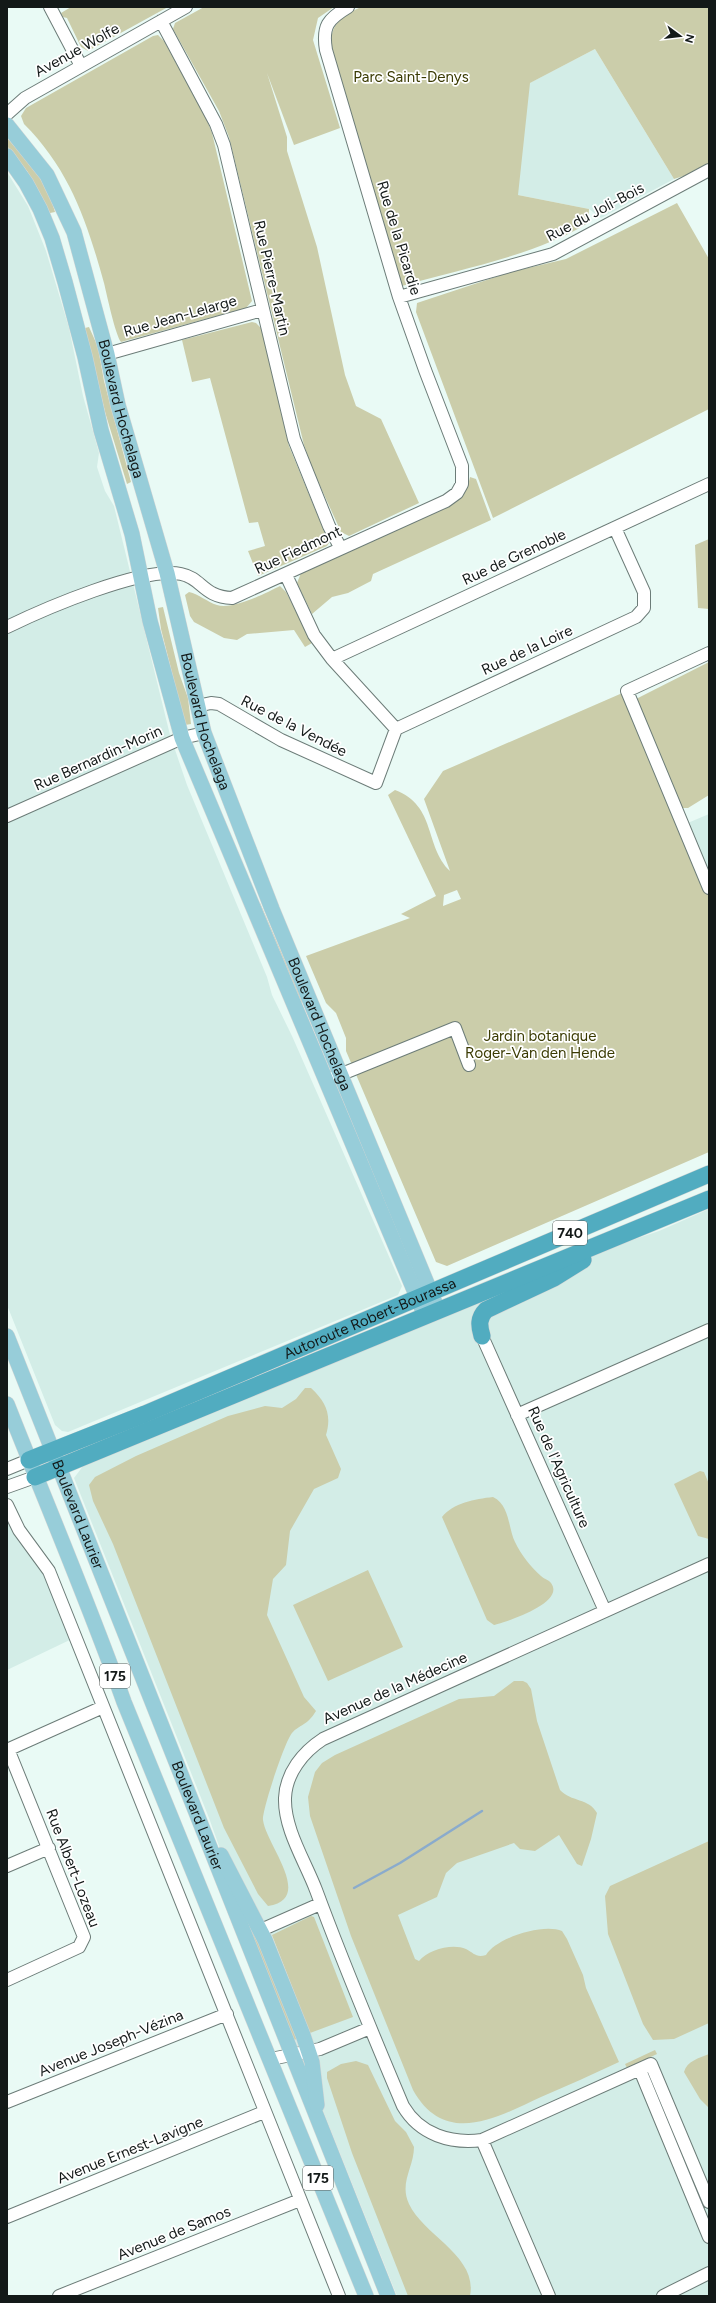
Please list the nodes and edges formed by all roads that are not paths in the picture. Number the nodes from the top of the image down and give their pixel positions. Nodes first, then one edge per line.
1 (50, 7) edge
2 (186, 7) edge
3 (348, 7) edge
4 (161, 21) junction
5 (81, 66) junction
6 (7, 114) edge
7 (7, 125) edge
8 (7, 156) edge
9 (709, 169) edge
10 (74, 232) junction
11 (52, 238) junction
12 (399, 297) junction
13 (262, 310) junction
14 (108, 354) junction
15 (462, 484) joint
16 (709, 484) edge
17 (615, 528) junction
18 (340, 548) junction
19 (166, 573) junction
20 (286, 575) junction
21 (142, 576) junction
22 (7, 627) edge
23 (709, 652) edge
24 (332, 659) junction
25 (197, 706) junction
26 (396, 729) junction
27 (204, 733) junction
28 (182, 738) junction
29 (7, 816) edge
30 (709, 888) edge
31 (469, 1065) dead end
32 (340, 1075) junction
33 (326, 1081) junction
34 (709, 1170) edge
35 (709, 1174) edge
36 (684, 1186) junction
37 (705, 1200) edge
38 (423, 1294) junction
39 (431, 1313) junction
40 (709, 1330) edge
41 (7, 1336) edge
42 (482, 1336) joint
43 (7, 1404) edge
44 (517, 1415) junction
45 (52, 1451) junction
46 (29, 1460) junction
47 (59, 1468) junction
48 (7, 1469) edge
49 (35, 1477) junction
50 (7, 1487) edge
51 (7, 1505) edge
52 (709, 1564) edge
53 (605, 1611) junction
54 (103, 1707) junction
55 (7, 1750) edge
56 (195, 1810) junction
57 (49, 1848) junction
58 (7, 1866) edge
59 (320, 1904) junction
60 (260, 1930) junction
61 (7, 1980) edge
62 (227, 2014) junction
63 (370, 2028) junction
64 (310, 2052) junction
65 (291, 2054) junction
66 (271, 2060) junction
67 (640, 2070) junction
68 (7, 2102) edge
69 (264, 2112) junction
70 (322, 2132) junction
71 (482, 2140) junction
72 (300, 2200) junction
73 (709, 2202) edge
74 (7, 2217) edge
75 (709, 2237) edge
76 (709, 2273) edge
77 (60, 2296) edge
78 (339, 2296) edge
79 (366, 2296) edge
80 (388, 2296) edge
81 (549, 2296) edge
82 (663, 2296) edge

1 - 5 street
2 - 4 street, Avenue Wolfe
3 - 12 street, Rue de la Picardie
4 - 5 street, Avenue Wolfe
4 - 13 street, Rue Pierre-Martin
5 - 6 street, Avenue Wolfe
7 - 10 main road, Boulevard Hochelaga
8 - 11 main road, Boulevard Hochelaga
9 - 12 street, Rue du Joli-Bois
10 - 11 main road
10 - 14 main road, Boulevard Hochelaga
11 - 21 main road, Boulevard Hochelaga
12 - 15 street, Rue de la Picardie
13 - 14 street, Rue Jean-Lelarge
13 - 18 street, Rue Pierre-Martin
14 - 19 main road, Boulevard Hochelaga
15 - 18 street, Rue Fiedmont
16 - 17 street, Rue de Grenoble
17 - 24 street, Rue de Grenoble
17 - 26 street, Rue de la Loire
18 - 20 street, Rue Fiedmont
19 - 20 street, Rue Fiedmont
19 - 21 street, Rue Fiedmont
19 - 25 main road, Boulevard Hochelaga
20 - 24 street
21 - 22 street, Rue Fiedmont
21 - 28 main road, Boulevard Hochelaga
23 - 30 street
24 - 26 street
25 - 26 street, Rue de la Vendée
25 - 27 main road, Boulevard Hochelaga
27 - 28 street, Rue Bernardin-Morin
27 - 32 main road, Boulevard Hochelaga
28 - 29 street, Rue Bernardin-Morin
28 - 33 main road, Boulevard Hochelaga
31 - 32 street
32 - 33 street
32 - 38 main road, Boulevard Hochelaga
33 - 38 main road, Boulevard Hochelaga
34 - 36 highway
35 - 36 highway, Autoroute Robert-Bourassa / 740
36 - 38 highway, Autoroute Robert-Bourassa / 740
37 - 39 highway, Autoroute Robert-Bourassa / 740
37 - 42 highway
38 - 39 main road, Boulevard Hochelaga
38 - 45 highway, Autoroute Robert-Bourassa
39 - 47 highway, Autoroute Robert-Bourassa
40 - 44 street
41 - 45 main road, Boulevard Laurier / 175
42 - 44 street, Rue de l'Agriculture
43 - 46 main road, Boulevard Laurier / 175
44 - 53 street, Rue de l'Agriculture
45 - 46 highway, Autoroute Robert-Bourassa
45 - 47 main road, Boulevard Laurier / 175
46 - 48 street, Boulevard Laurier
46 - 49 main road, Boulevard Laurier / 175
47 - 49 highway, Autoroute Robert-Bourassa
47 - 56 main road, Boulevard Laurier / 175
49 - 50 street, Boulevard Laurier
49 - 66 main road, Boulevard Laurier / 175
51 - 54 street
52 - 53 street, Avenue de la Médecine
53 - 59 street, Avenue de la Médecine
54 - 55 street
54 - 62 street
55 - 57 street, Rue Albert-Lozeau
56 - 60 main road
56 - 65 main road, Boulevard Laurier / 175
57 - 58 street
57 - 61 street, Rue Albert-Lozeau
59 - 60 street
59 - 63 street, Avenue de la Médecine
60 - 64 main road
62 - 68 street, Avenue Joseph-Vézina
62 - 69 street
63 - 64 street
63 - 71 street, Avenue de la Médecine
64 - 65 street
64 - 70 main road
65 - 66 street
65 - 70 main road, Boulevard Laurier / 175
66 - 79 main road, Boulevard Laurier / 175
67 - 71 street
67 - 73 street
67 - 75 street
69 - 72 street
69 - 74 street, Avenue Ernest-Lavigne
70 - 80 main road, Boulevard Laurier / 175
71 - 81 street
72 - 77 street, Avenue de Samos
72 - 78 street
76 - 82 street

